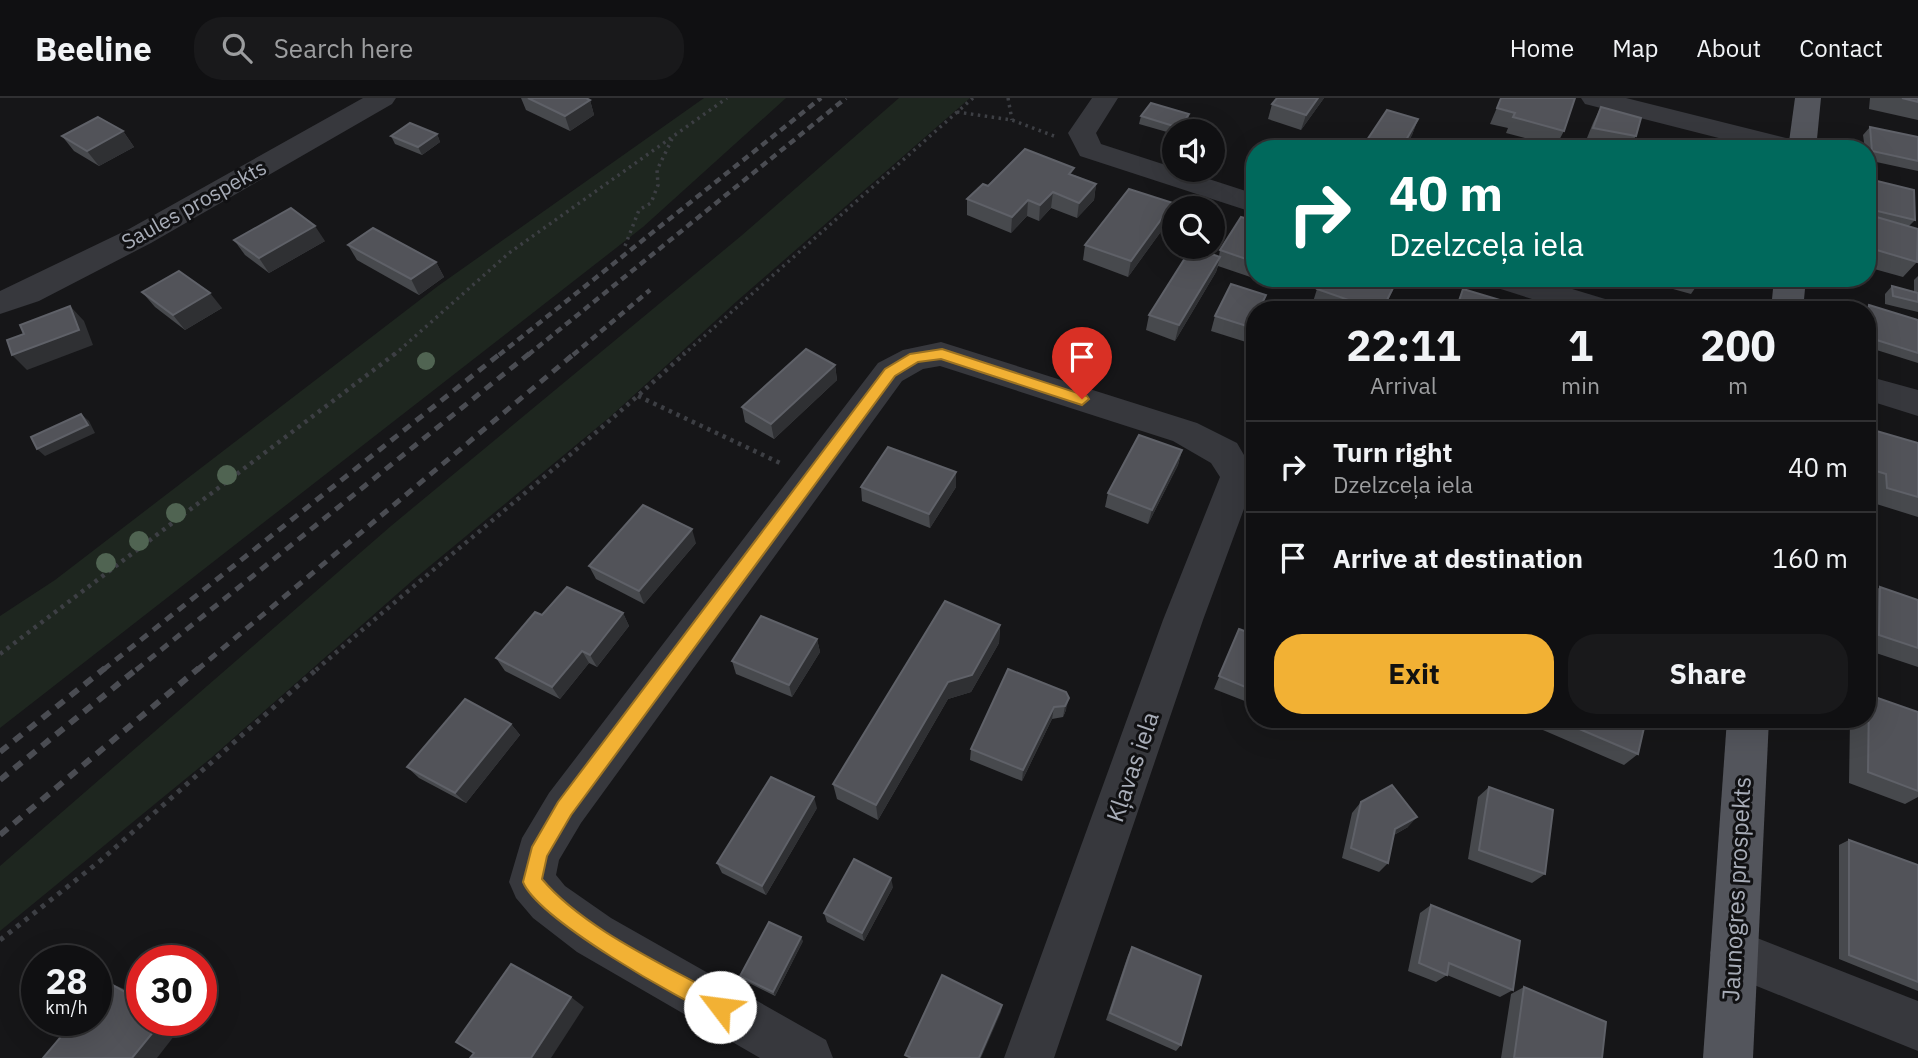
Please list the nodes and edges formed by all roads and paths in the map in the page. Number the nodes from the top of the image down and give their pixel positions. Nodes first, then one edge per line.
1 (383, 98) edge
2 (727, 98) edge
3 (973, 98) edge
4 (1008, 98) edge
5 (1105, 98) edge
6 (1594, 98) edge
7 (1808, 98) edge
8 (957, 112) junction
9 (1012, 120) junction
10 (675, 136) junction
11 (1760, 140) edge
12 (1803, 140) edge
13 (1090, 150) junction
14 (1246, 201) edge
15 (625, 246) dead end
16 (1529, 287) edge
17 (1574, 301) edge
18 (0, 303) edge
19 (1876, 391) edge
20 (638, 396) junction
21 (1918, 403) edge
22 (809, 477) junction
23 (0, 654) edge
24 (1747, 728) edge
25 (0, 940) edge
26 (1734, 953) junction
27 (1918, 1026) edge
28 (808, 1058) edge
29 (1029, 1058) edge
30 (1728, 1058) edge

1 - 18 street, Saules prospekts
2 - 10 path
3 - 8 path
4 - 9 path
5 - 13 street
6 - 11 street
7 - 12 main road
8 - 9 path
8 - 20 path
9 - 13 path
10 - 15 path
10 - 23 path
13 - 14 street
16 - 17 street
19 - 21 street
20 - 22 path
20 - 25 path
22 - 28 street
22 - 29 street, Kļavas iela
24 - 26 main road, Jaunogres prospekts
26 - 27 street
26 - 30 main road, Jaunogres prospekts

